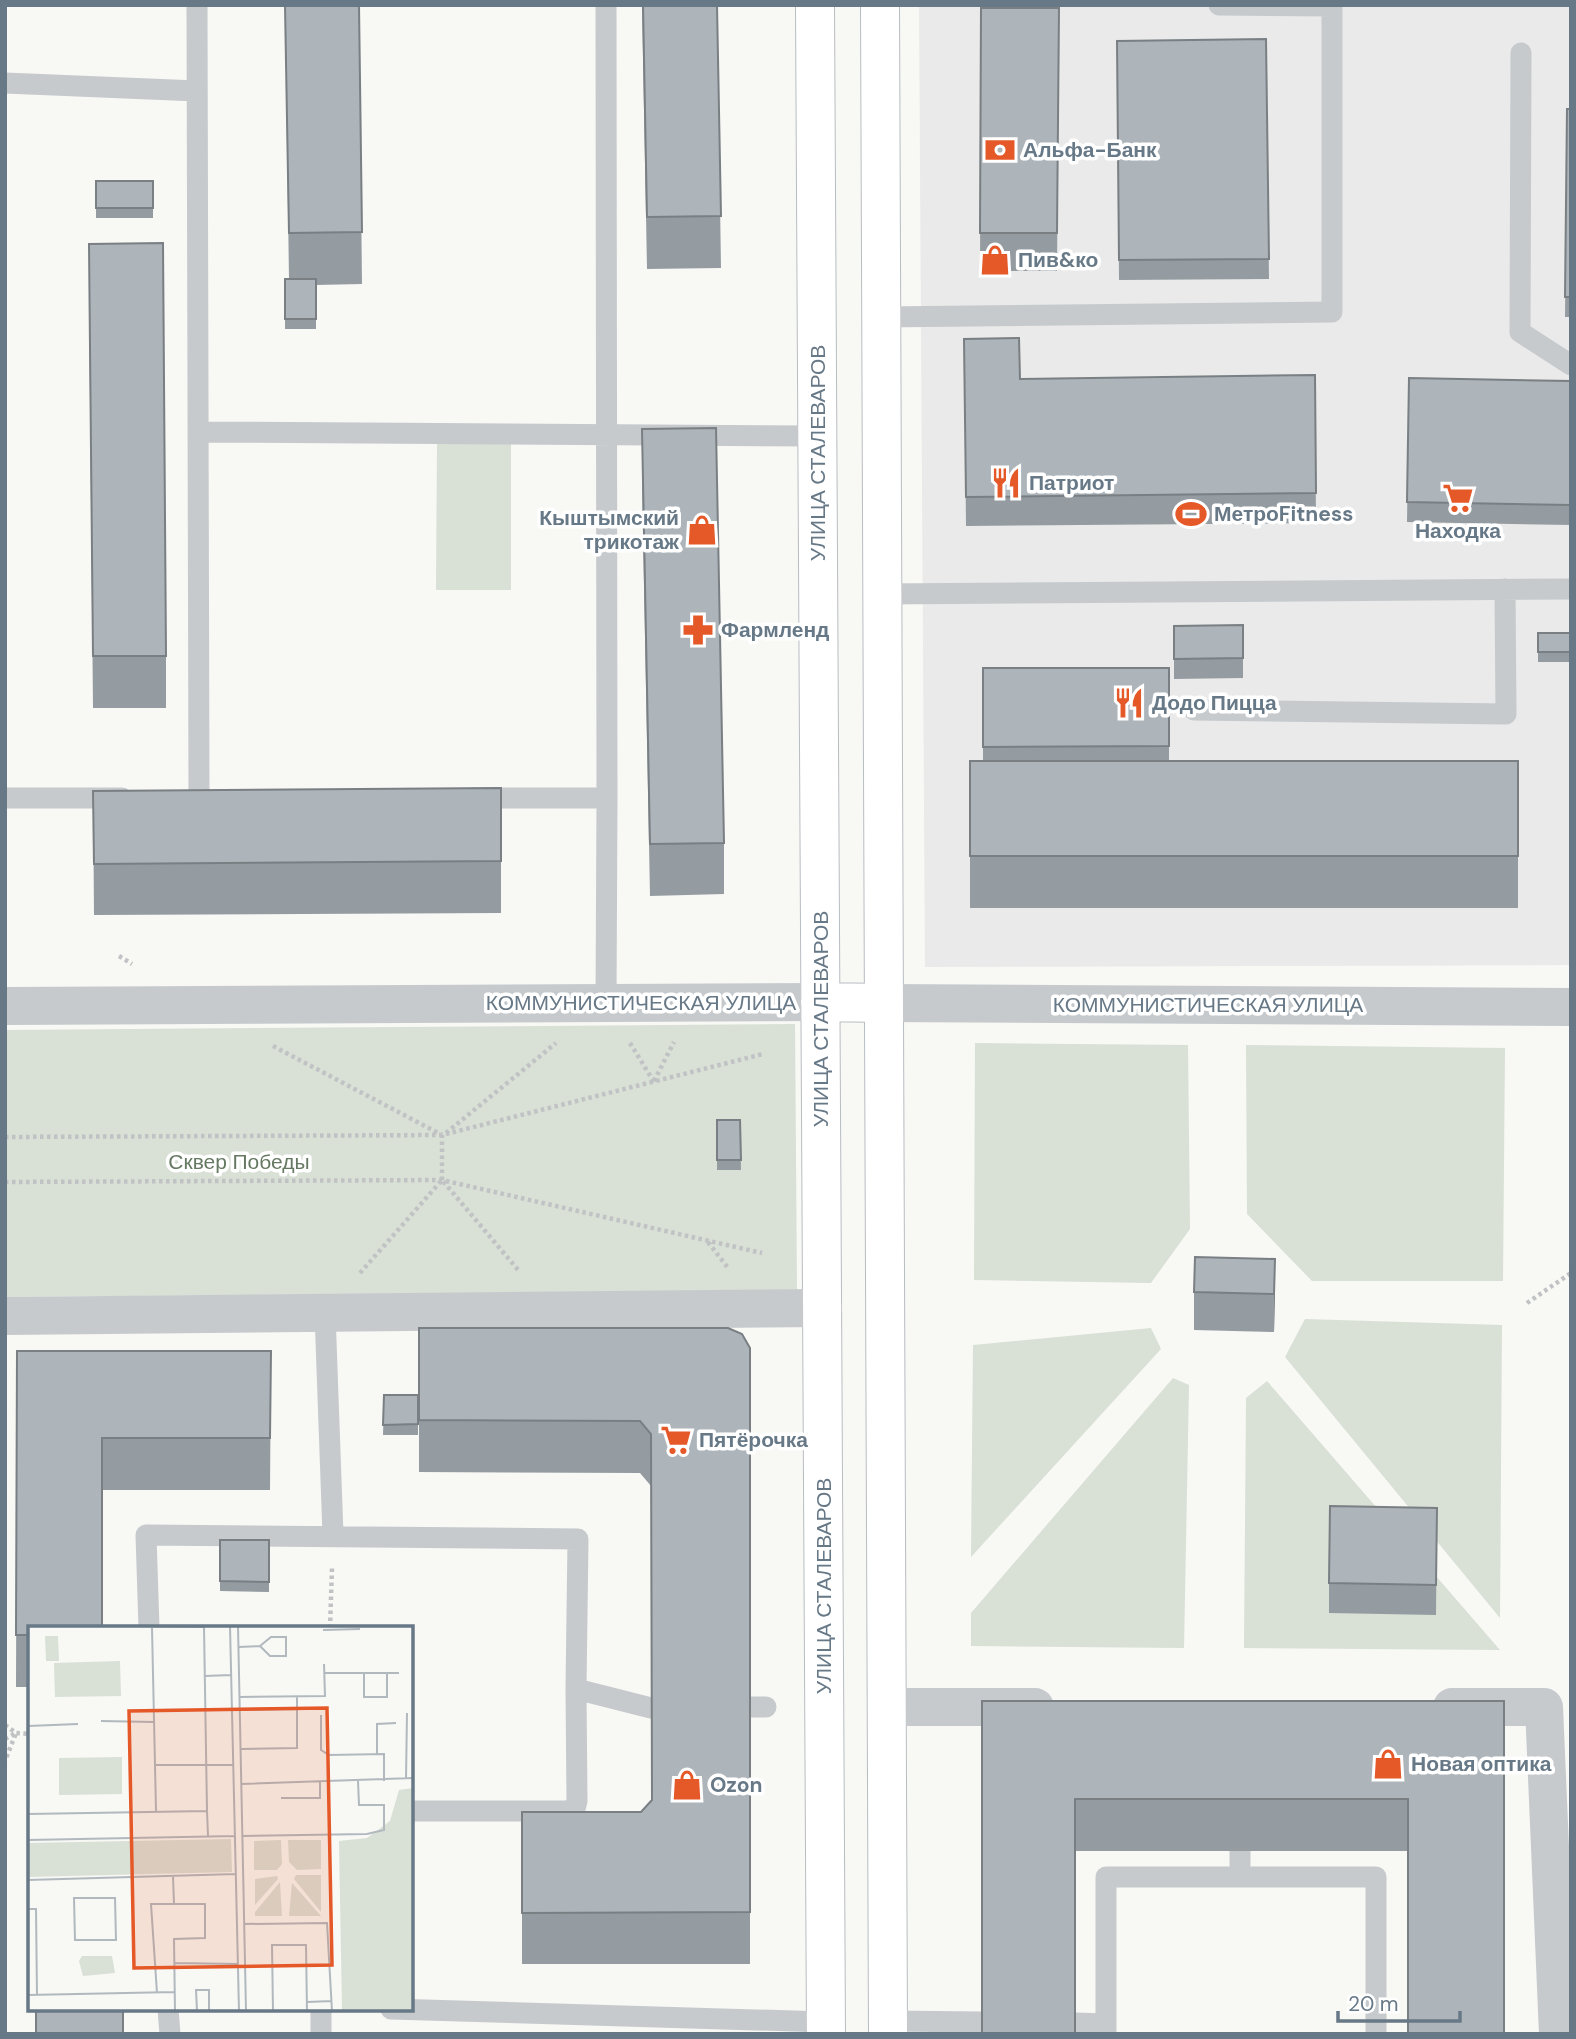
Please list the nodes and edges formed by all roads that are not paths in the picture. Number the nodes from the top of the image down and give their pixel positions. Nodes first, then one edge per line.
1 (197, 5) edge
2 (606, 5) edge
3 (815, 5) edge
4 (880, 5) edge
5 (1219, 5) edge
6 (1332, 6) edge
7 (1521, 53) dead end
8 (5, 83) edge
9 (197, 91) junction
10 (881, 317) junction
11 (1571, 365) edge
12 (198, 432) junction
13 (606, 435) junction
14 (818, 436) junction
15 (1504, 589) junction
16 (1571, 589) edge
17 (882, 594) junction
18 (1194, 710) dead end
19 (5, 798) edge
20 (144, 798) edge
21 (199, 798) edge
22 (457, 798) edge
23 (607, 798) junction
24 (820, 1002) junction
25 (606, 1003) junction
26 (884, 1003) junction
27 (5, 1006) edge
28 (1571, 1007) edge
29 (822, 1308) junction
30 (324, 1313) junction
31 (5, 1315) edge
32 (334, 1535) junction
33 (149, 1626) edge
34 (576, 1689) junction
35 (887, 1707) junction
36 (1063, 1707) edge
37 (1419, 1707) edge
38 (651, 1708) edge
39 (413, 1811) edge
40 (1240, 1851) edge
41 (1240, 1877) junction
42 (413, 2010) edge
43 (168, 2011) edge
44 (321, 2011) edge
45 (982, 2022) edge
46 (1075, 2023) edge
47 (888, 2027) edge
48 (826, 2028) edge
49 (1106, 2029) edge
50 (170, 2034) edge
51 (321, 2034) edge
52 (1376, 2034) edge
53 (1559, 2034) edge

1 - 9 lane
2 - 13 lane
3 - 14 main road, УЛИЦА СТАЛЕВАРОВ
4 - 10 main road
5 - 6 lane
6 - 10 lane
7 - 11 lane
8 - 9 lane
9 - 12 lane
10 - 17 main road
12 - 13 lane
12 - 21 lane
13 - 14 lane
13 - 23 lane
14 - 24 main road, УЛИЦА СТАЛЕВАРОВ
15 - 16 lane
15 - 17 lane
15 - 18 lane
17 - 26 main road
19 - 20 lane
22 - 23 lane
23 - 25 lane
24 - 25 street, КОММУНИСТИЧЕСКАЯ УЛИЦА
24 - 26 main road, КОММУНИСТИЧЕСКАЯ УЛИЦА
24 - 29 main road, УЛИЦА СТАЛЕВАРОВ
25 - 27 street, КОММУНИСТИЧЕСКАЯ УЛИЦА
26 - 28 street, КОММУНИСТИЧЕСКАЯ УЛИЦА
26 - 35 main road
29 - 30 street
29 - 48 main road, УЛИЦА СТАЛЕВАРОВ
30 - 31 street
30 - 32 lane
32 - 33 lane
32 - 34 lane
34 - 38 lane
34 - 39 lane
35 - 36 street
35 - 47 main road
37 - 53 street
40 - 41 lane
41 - 49 lane
41 - 52 lane
42 - 48 lane
43 - 50 lane
44 - 51 lane
45 - 47 lane
46 - 49 lane

